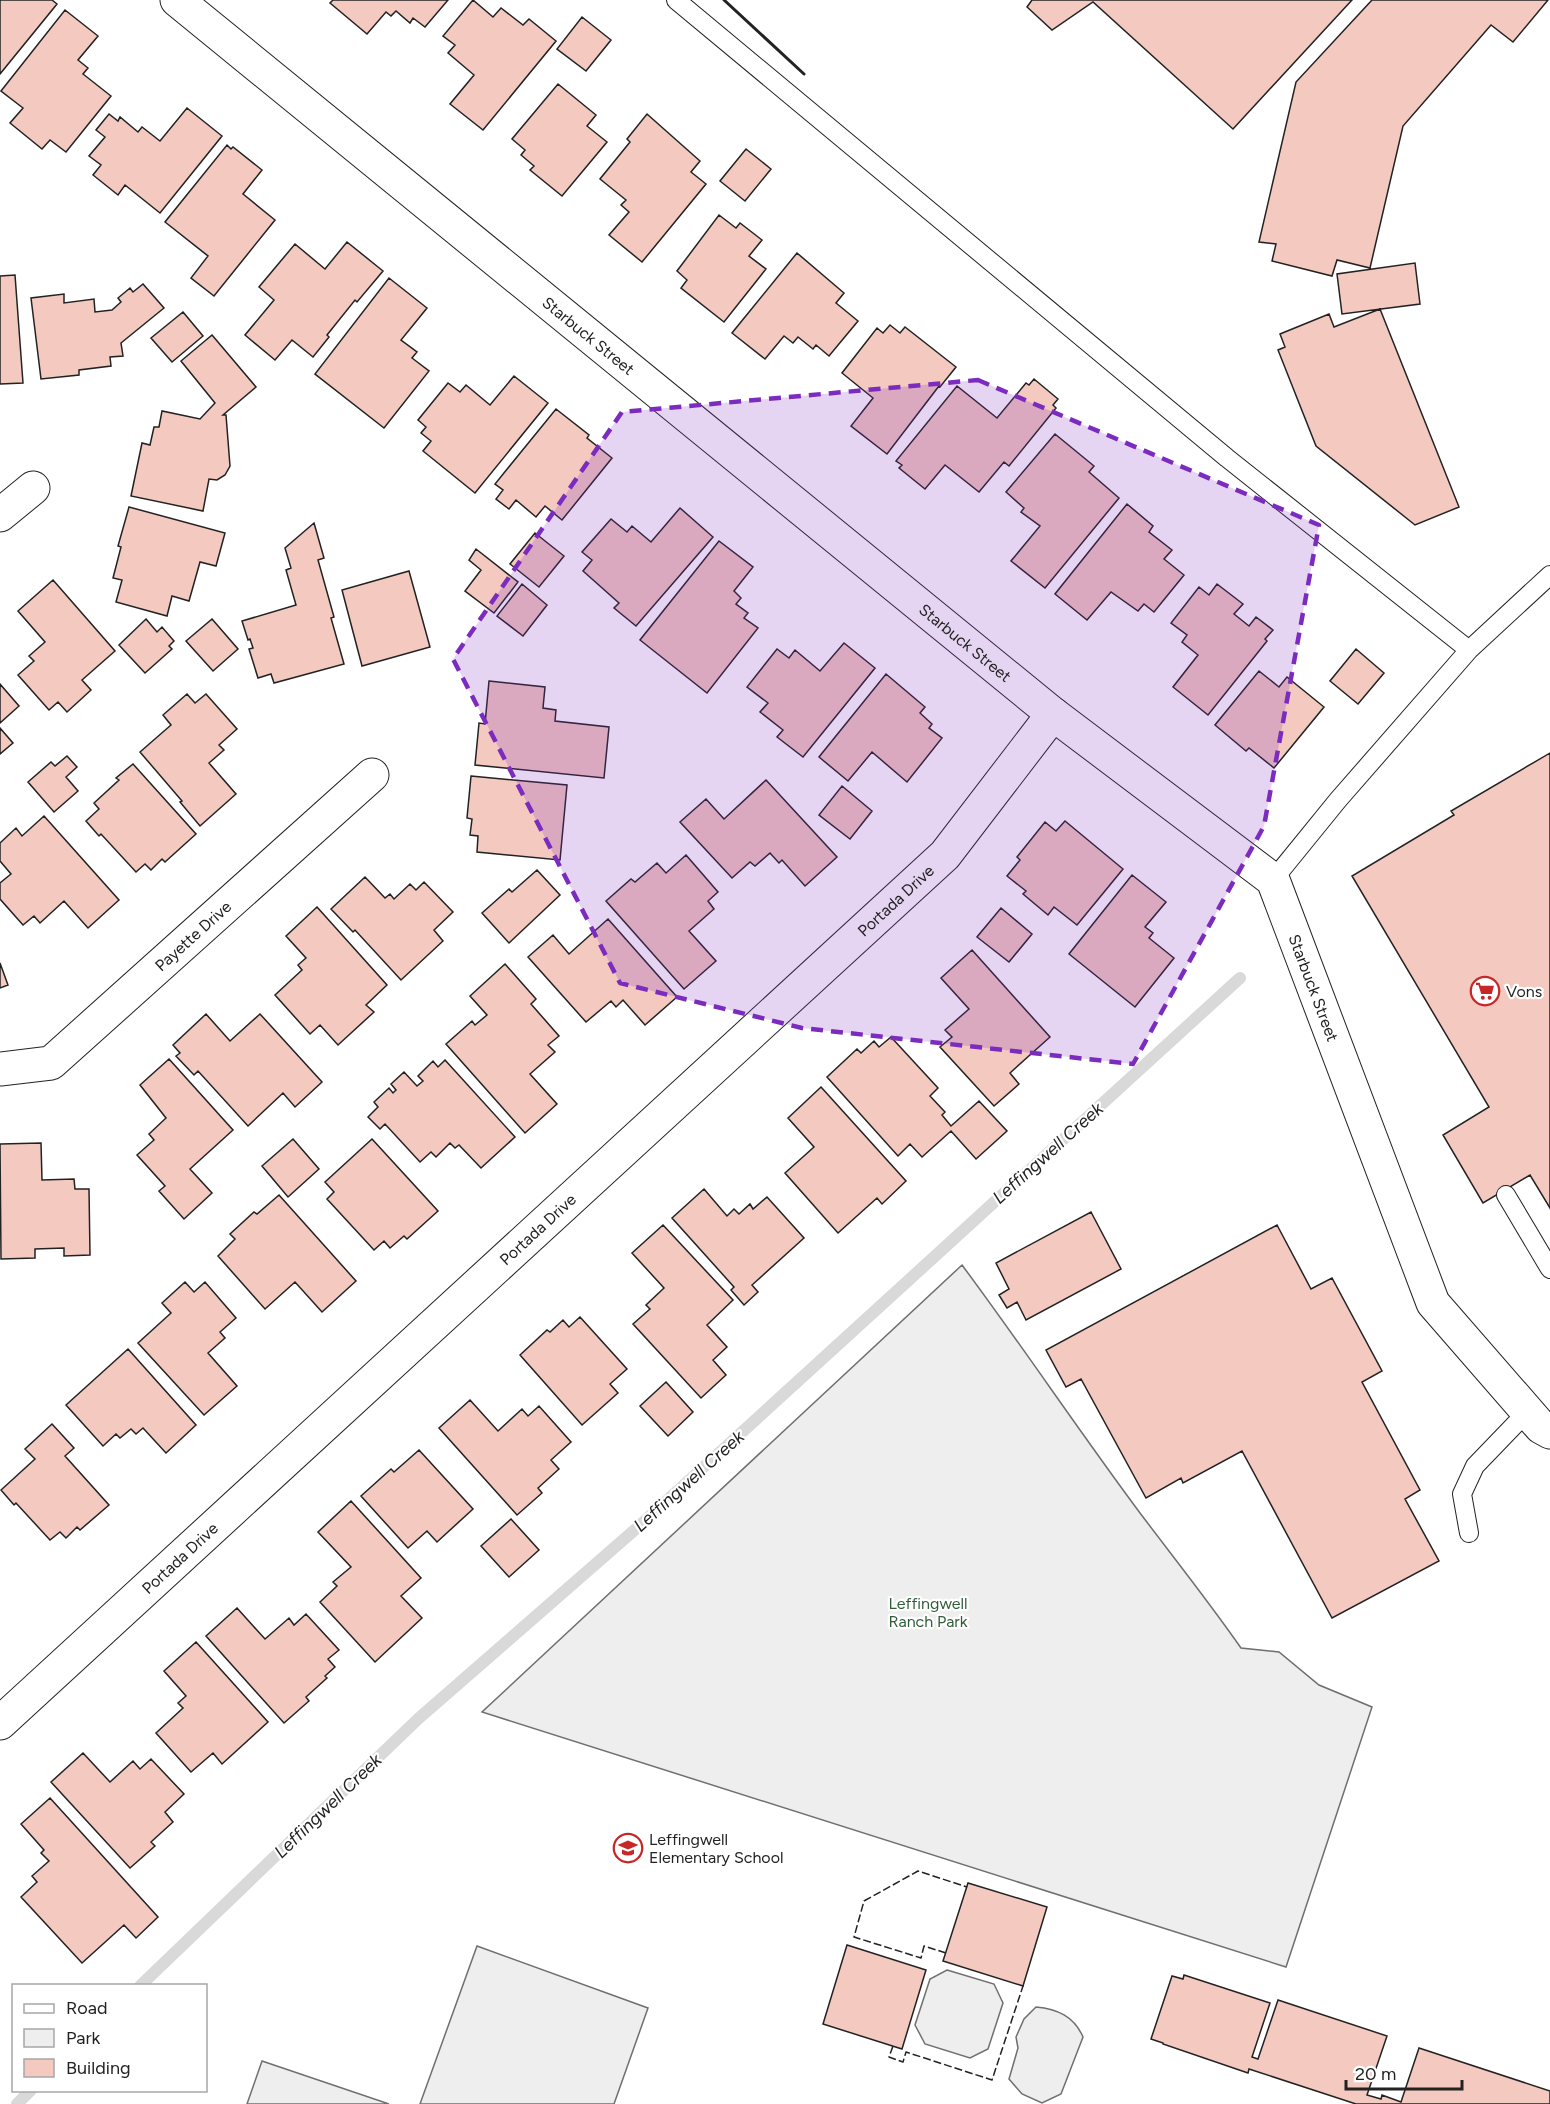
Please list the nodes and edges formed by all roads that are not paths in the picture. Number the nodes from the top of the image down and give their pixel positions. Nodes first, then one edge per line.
1 (177, 0) edge
2 (676, 0) edge
3 (33, 488) dead end
4 (0, 515) edge
5 (1550, 575) edge
6 (1469, 650) junction
7 (1053, 714) junction
8 (372, 776) dead end
9 (1273, 879) junction
10 (0, 1069) edge
11 (1506, 1195) dead end
12 (1550, 1269) edge
13 (1539, 1421) edge
14 (1469, 1533) dead end
15 (0, 1723) edge

1 - 7 street, Starbuck Street
2 - 6 lane
3 - 4 street
5 - 6 lane
6 - 9 lane
7 - 9 street, Starbuck Street
7 - 15 street, Portada Drive
8 - 10 street, Payette Drive
9 - 13 street, Starbuck Street
11 - 12 lane
13 - 14 lane

